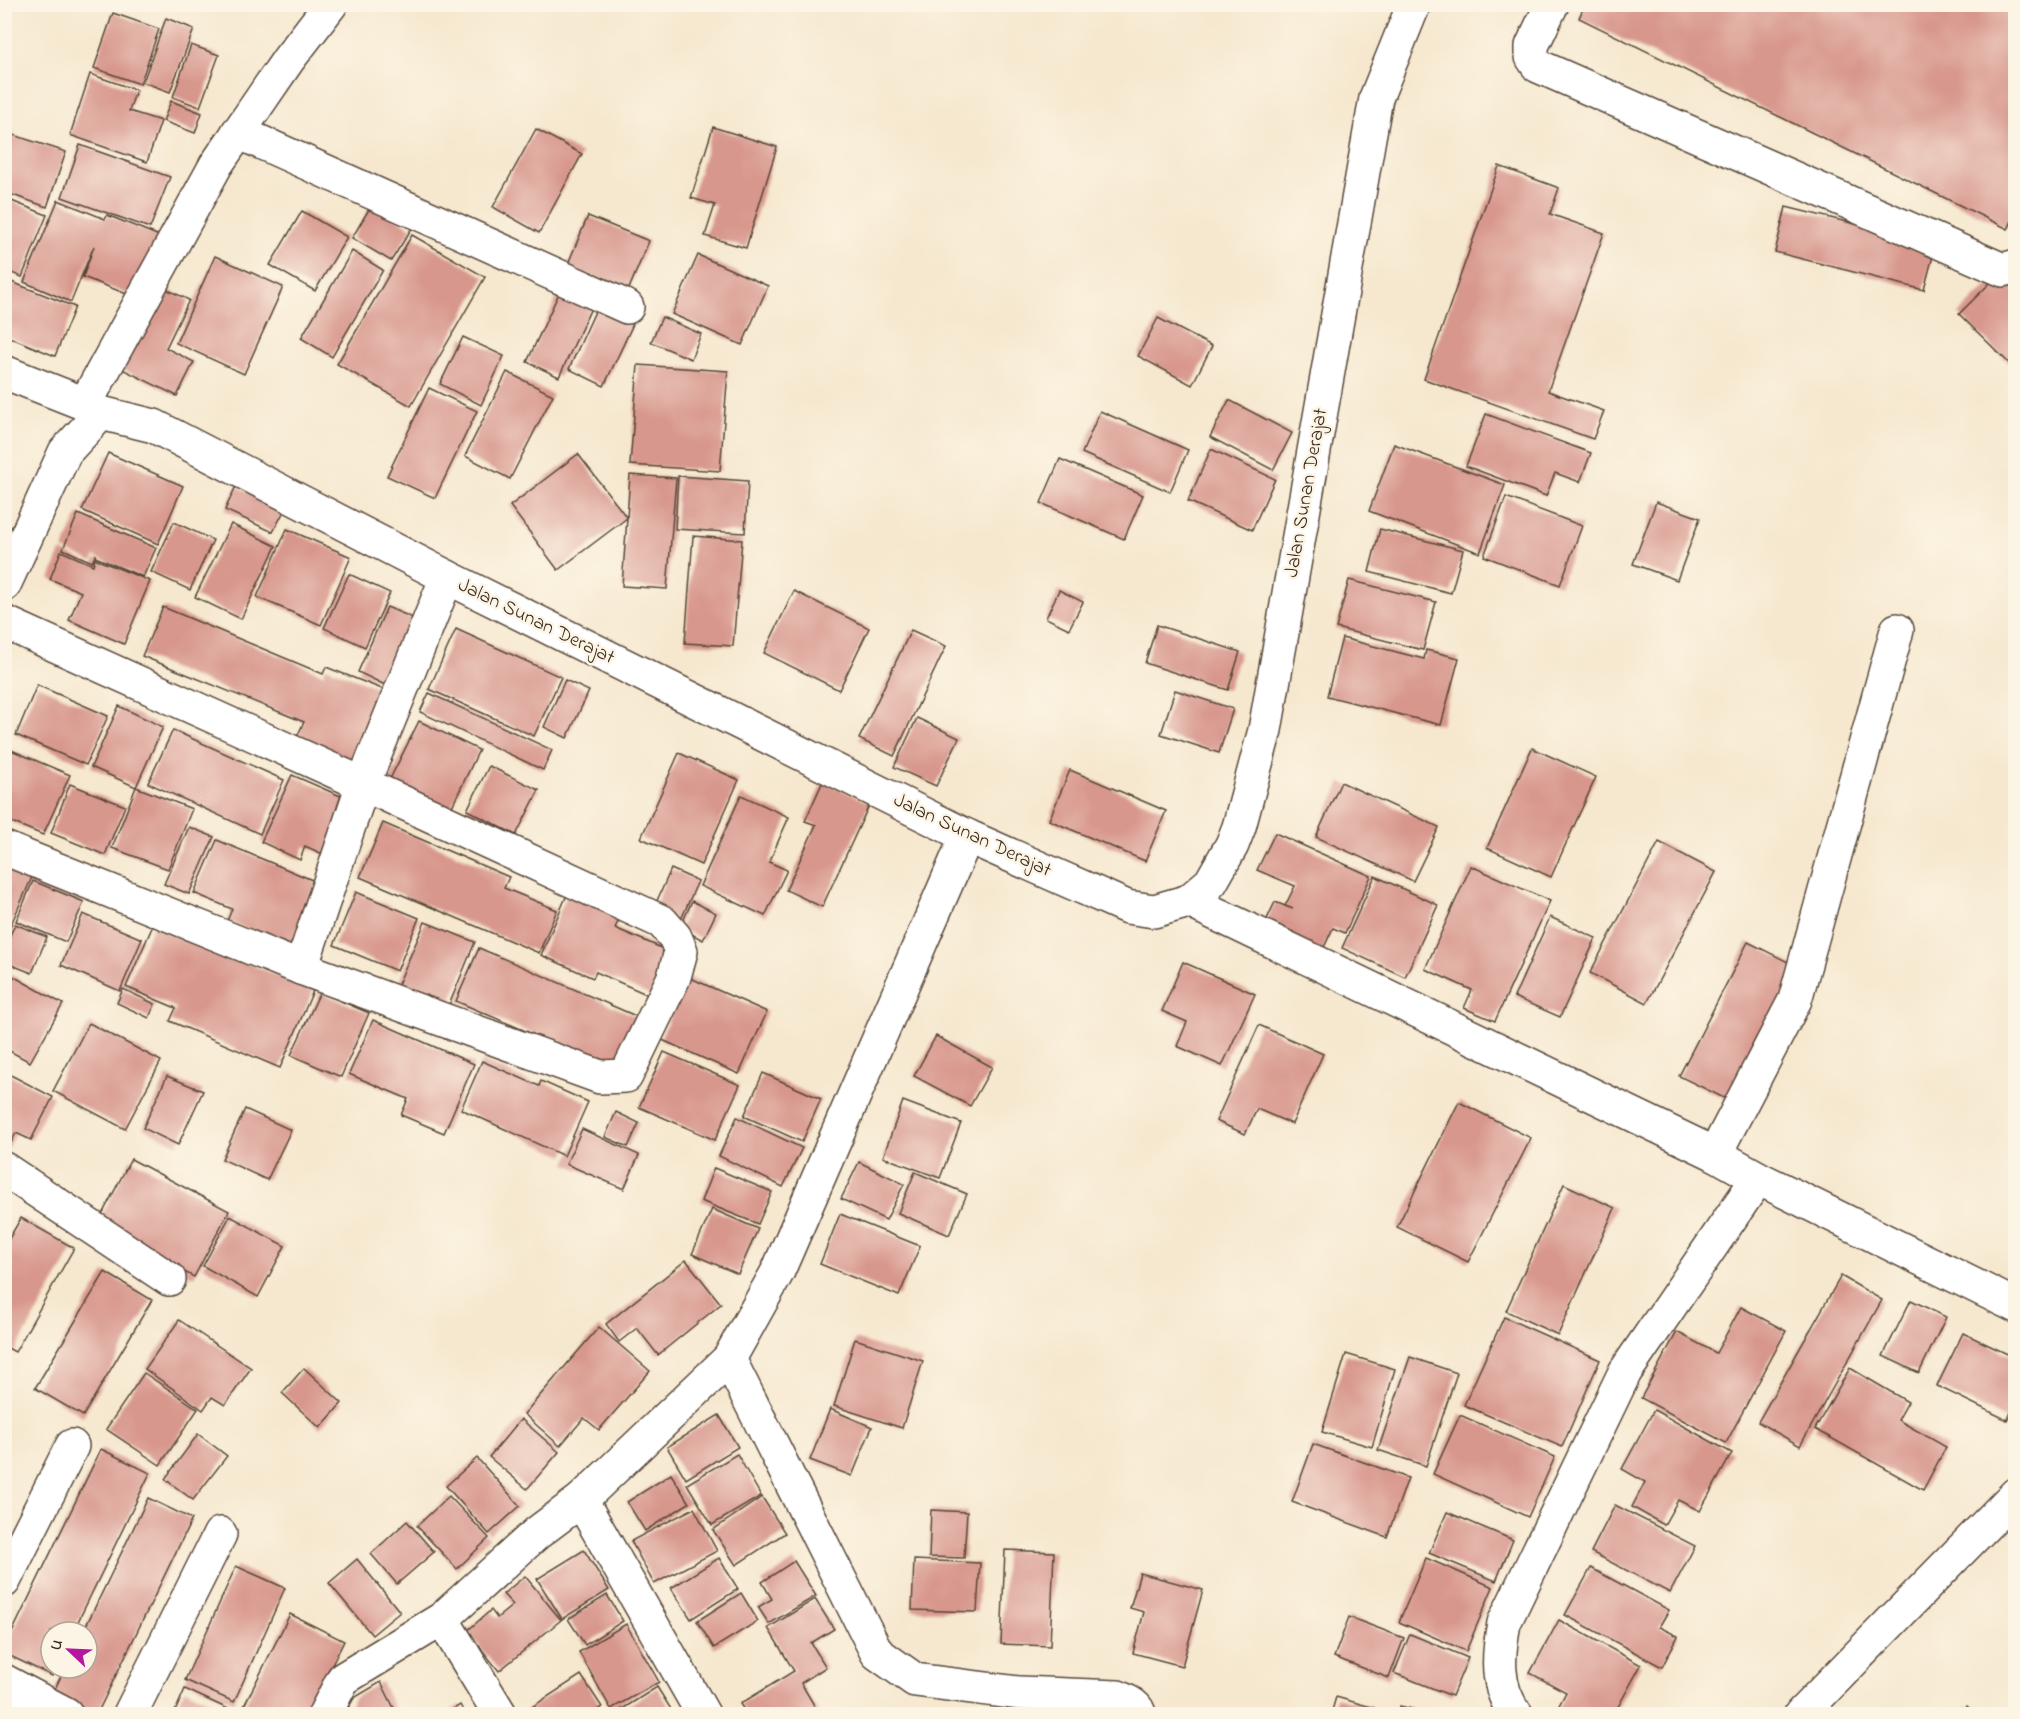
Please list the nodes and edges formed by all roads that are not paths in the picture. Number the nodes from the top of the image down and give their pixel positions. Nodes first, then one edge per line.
1 (331, 4) edge
2 (1414, 4) edge
3 (1552, 4) edge
4 (238, 132) junction
5 (2016, 266) edge
6 (627, 307) dead end
7 (4, 372) edge
8 (93, 409) junction
9 (447, 577) junction
10 (4, 585) edge
11 (4, 622) edge
12 (1897, 630) dead end
13 (363, 784) junction
14 (967, 836) junction
15 (4, 848) edge
16 (1189, 901) junction
17 (301, 969) junction
18 (1715, 1154) junction
19 (4, 1169) edge
20 (1758, 1178) junction
21 (169, 1279) dead end
22 (2016, 1306) edge
23 (729, 1359) junction
24 (72, 1446) dead end
25 (2016, 1494) edge
26 (581, 1500) junction
27 (220, 1534) dead end
28 (4, 1581) edge
29 (442, 1620) junction
30 (4, 1681) edge
31 (66, 1714) edge
32 (130, 1714) edge
33 (325, 1714) edge
34 (500, 1714) edge
35 (703, 1714) edge
36 (1139, 1714) edge
37 (1516, 1714) edge
38 (1801, 1714) edge

1 - 4 street
2 - 16 street, Jalan Sunan Derajat
3 - 5 street
4 - 6 street
4 - 8 street
7 - 8 street, Jalan Sunan Derajat
8 - 9 street, Jalan Sunan Derajat
8 - 10 street
9 - 13 street
9 - 14 street, Jalan Sunan Derajat
11 - 13 street
12 - 18 street
13 - 17 street
13 - 17 street
14 - 16 street, Jalan Sunan Derajat
14 - 23 street
15 - 17 street
16 - 18 street
18 - 20 street
19 - 21 street
20 - 22 street
20 - 37 street
23 - 26 street
23 - 36 street
24 - 28 street
25 - 38 street
26 - 29 street
26 - 35 street
27 - 32 street
29 - 33 street
29 - 34 street
30 - 31 street

